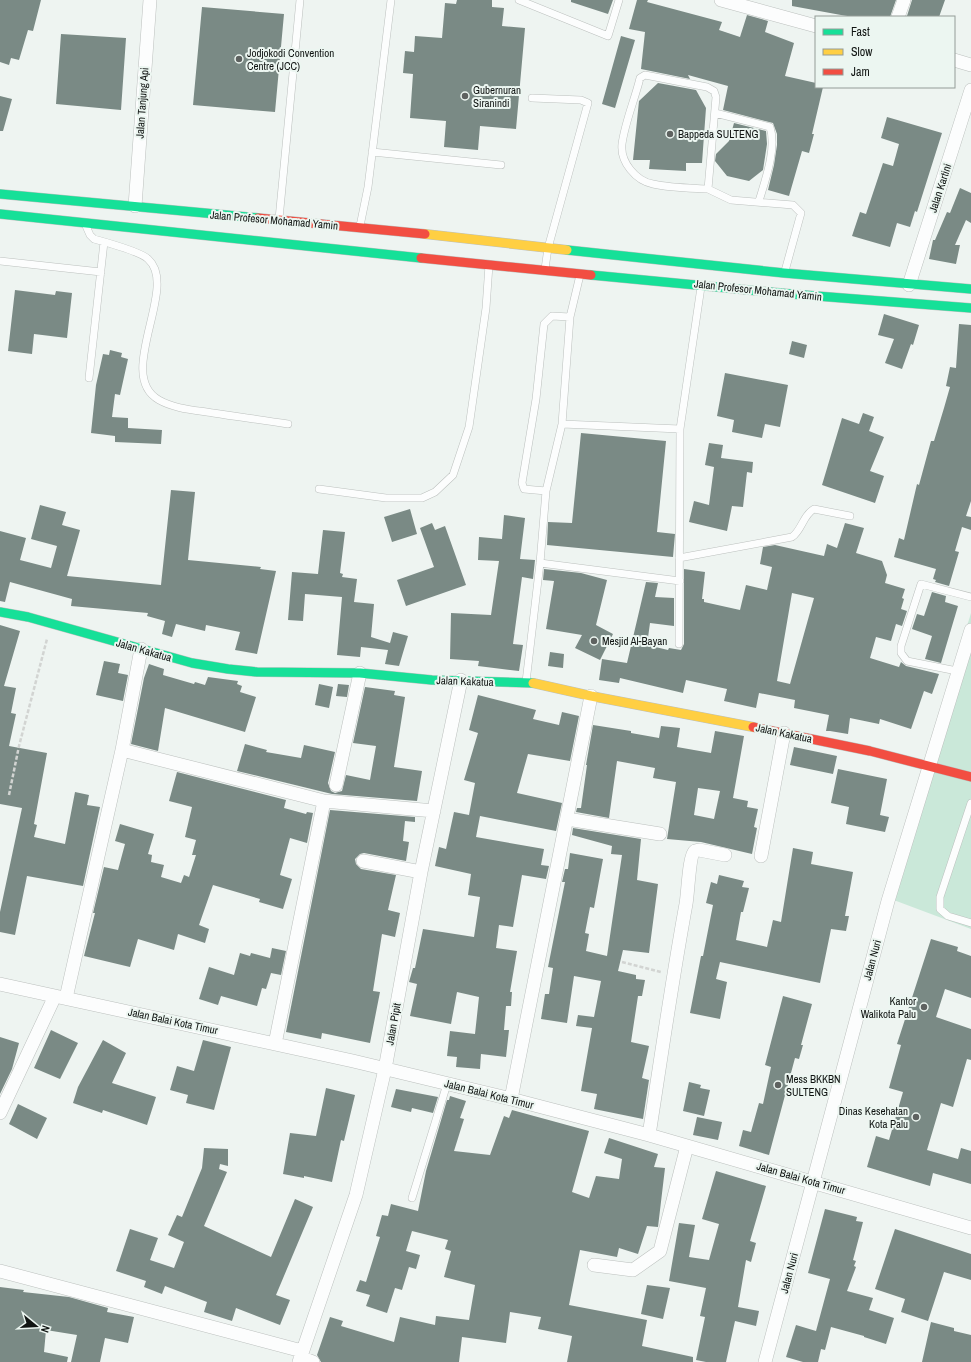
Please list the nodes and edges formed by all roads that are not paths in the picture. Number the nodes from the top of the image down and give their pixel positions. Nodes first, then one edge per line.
1 (150, 0) edge
2 (300, 0) edge
3 (391, 0) edge
4 (519, 0) edge
5 (619, 0) edge
6 (721, 0) edge
7 (904, 0) edge
8 (898, 16) edge
9 (815, 26) edge
10 (955, 60) edge
11 (971, 65) edge
12 (971, 90) edge
13 (532, 98) dead end
14 (715, 113) junction
15 (372, 152) junction
16 (501, 165) dead end
17 (708, 189) junction
18 (0, 194) edge
19 (759, 201) junction
20 (135, 206) junction
21 (0, 214) edge
22 (279, 220) junction
23 (86, 224) junction
24 (359, 240) junction
25 (104, 242) junction
26 (548, 248) junction
27 (0, 261) edge
28 (489, 265) junction
29 (545, 270) junction
30 (101, 272) junction
31 (784, 273) junction
32 (581, 274) junction
33 (701, 285) junction
34 (909, 285) junction
35 (971, 289) edge
36 (971, 308) edge
37 (570, 317) junction
38 (89, 378) dead end
39 (288, 424) dead end
40 (562, 424) junction
41 (680, 429) junction
42 (319, 489) dead end
43 (546, 491) junction
44 (850, 516) dead end
45 (679, 558) junction
46 (540, 563) junction
47 (680, 581) junction
48 (971, 597) edge
49 (0, 612) edge
50 (971, 630) edge
51 (679, 644) dead end
52 (141, 649) junction
53 (957, 671) junction
54 (360, 673) junction
55 (461, 680) junction
56 (526, 682) junction
57 (591, 696) junction
58 (784, 733) junction
59 (122, 750) junction
60 (930, 765) junction
61 (971, 777) edge
62 (336, 785) dead end
63 (324, 801) junction
64 (971, 803) edge
65 (434, 811) junction
66 (567, 819) junction
67 (660, 834) dead end
68 (725, 855) dead end
69 (761, 856) dead end
70 (363, 861) dead end
71 (421, 872) junction
72 (971, 923) edge
73 (0, 984) edge
74 (61, 997) junction
75 (275, 1044) junction
76 (385, 1069) junction
77 (447, 1084) junction
78 (511, 1099) junction
79 (0, 1113) edge
80 (649, 1135) junction
81 (687, 1146) junction
82 (814, 1181) junction
83 (412, 1198) dead end
84 (971, 1228) edge
85 (594, 1265) dead end
86 (0, 1271) edge
87 (301, 1357) edge
88 (313, 1362) edge
89 (765, 1362) edge

1 - 20 street, Jalan Tanjung Api
2 - 22 lane
3 - 15 lane
4 - 5 lane
6 - 9 street
7 - 8 street
10 - 11 street
12 - 34 street, Jalan Kartini
13 - 26 lane
14 - 17 lane
14 - 17 lane
14 - 19 lane
15 - 16 lane
15 - 24 lane
17 - 19 lane
18 - 20 main road, Jalan Profesor Mohamad Yamin
19 - 31 lane
20 - 22 main road, Jalan Profesor Mohamad Yamin
21 - 23 main road, Jalan Profesor Mohamad Yamin
22 - 24 main road, Jalan Profesor Mohamad Yamin
23 - 24 main road, Jalan Profesor Mohamad Yamin
23 - 25 lane
24 - 26 main road, Jalan Profesor Mohamad Yamin
24 - 28 main road, Jalan Profesor Mohamad Yamin
25 - 30 lane
25 - 39 lane
26 - 29 lane
26 - 31 main road, Jalan Profesor Mohamad Yamin
27 - 30 lane
28 - 29 main road, Jalan Profesor Mohamad Yamin
28 - 42 lane
29 - 32 main road, Jalan Profesor Mohamad Yamin
30 - 38 lane
31 - 34 main road, Jalan Profesor Mohamad Yamin
32 - 33 main road, Jalan Profesor Mohamad Yamin
32 - 37 lane
33 - 36 main road, Jalan Profesor Mohamad Yamin
33 - 41 lane
34 - 35 main road, Jalan Profesor Mohamad Yamin
37 - 40 lane
37 - 43 lane
40 - 41 lane
40 - 43 lane
41 - 45 lane
43 - 46 lane
44 - 45 lane
45 - 47 lane
46 - 47 lane
46 - 56 lane
47 - 51 lane
48 - 53 lane
49 - 52 main road, Jalan Kakatua
50 - 53 street, Jalan Nuri
52 - 54 main road, Jalan Kakatua
52 - 59 street
53 - 60 street, Jalan Nuri
54 - 55 main road, Jalan Kakatua
54 - 62 street
55 - 56 main road, Jalan Kakatua
55 - 65 street, Jalan Pipit
56 - 57 main road, Jalan Kakatua
57 - 58 main road, Jalan Kakatua
57 - 66 street
58 - 60 main road, Jalan Kakatua
58 - 69 street
59 - 63 street
59 - 74 street
60 - 61 main road, Jalan Kakatua
60 - 82 street, Jalan Nuri
63 - 65 street
63 - 75 street
64 - 72 lane
65 - 71 street, Jalan Pipit
66 - 67 street
66 - 78 street
68 - 80 street
70 - 71 street
71 - 76 street, Jalan Pipit
73 - 74 street, Jalan Balai Kota Timur
74 - 75 street, Jalan Balai Kota Timur
74 - 79 street
75 - 76 street, Jalan Balai Kota Timur
76 - 77 street, Jalan Balai Kota Timur
76 - 87 street, Jalan Pipit
77 - 78 street, Jalan Balai Kota Timur
77 - 83 lane
78 - 80 street, Jalan Balai Kota Timur
80 - 81 street, Jalan Balai Kota Timur
81 - 82 street, Jalan Balai Kota Timur
81 - 85 street
82 - 84 street, Jalan Balai Kota Timur
82 - 89 street, Jalan Nuri
86 - 87 street
87 - 88 street

